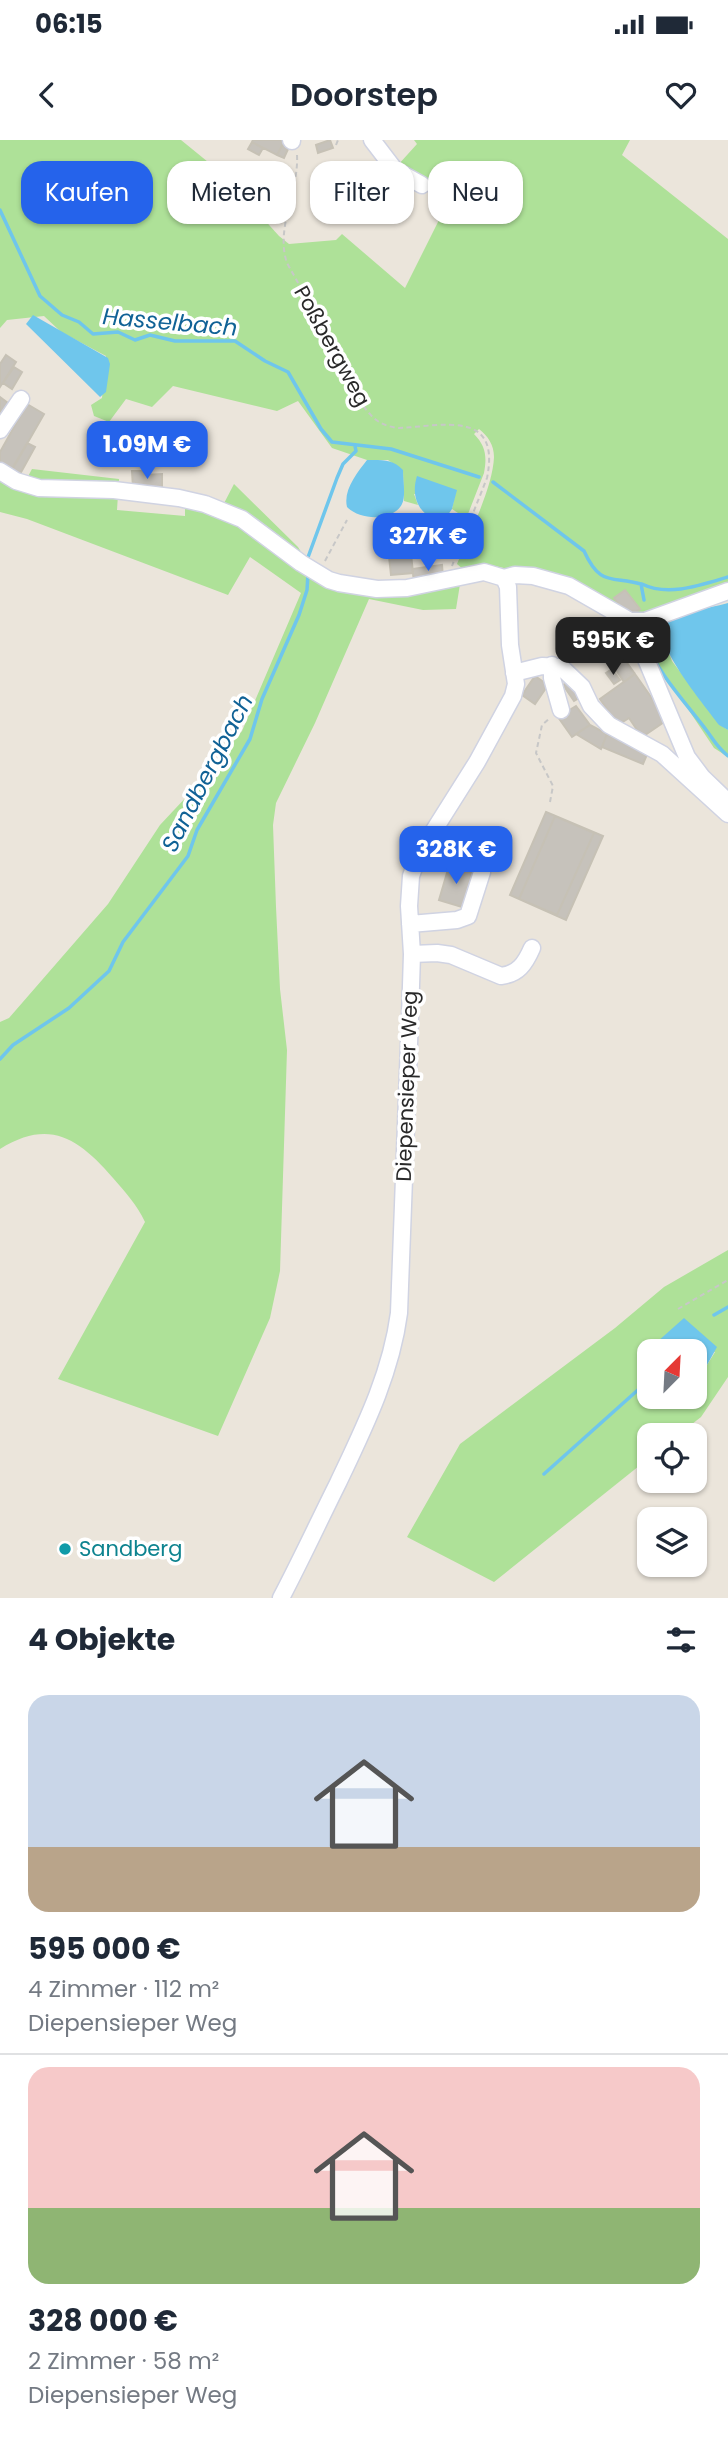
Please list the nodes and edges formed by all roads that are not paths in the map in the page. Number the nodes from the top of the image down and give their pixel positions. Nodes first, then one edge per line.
1 (372, 140) edge
2 (422, 186) dead end
3 (21, 398) dead end
4 (0, 430) edge
5 (0, 471) edge
6 (504, 578) junction
7 (728, 591) edge
8 (630, 621) junction
9 (552, 665) junction
10 (514, 673) junction
11 (561, 710) road end
12 (728, 802) edge
13 (728, 814) edge
14 (482, 872) dead end
15 (410, 924) junction
16 (532, 948) dead end
17 (412, 954) junction
18 (281, 1598) edge

1 - 2 street
3 - 4 street
5 - 6 street
6 - 8 street
6 - 10 street, Diepensieper Weg
7 - 8 street
8 - 12 street
9 - 10 street
9 - 11 street
9 - 13 street
10 - 15 street, Diepensieper Weg
14 - 15 street
15 - 17 street, Diepensieper Weg
16 - 17 street
17 - 18 street, Diepensieper Weg

